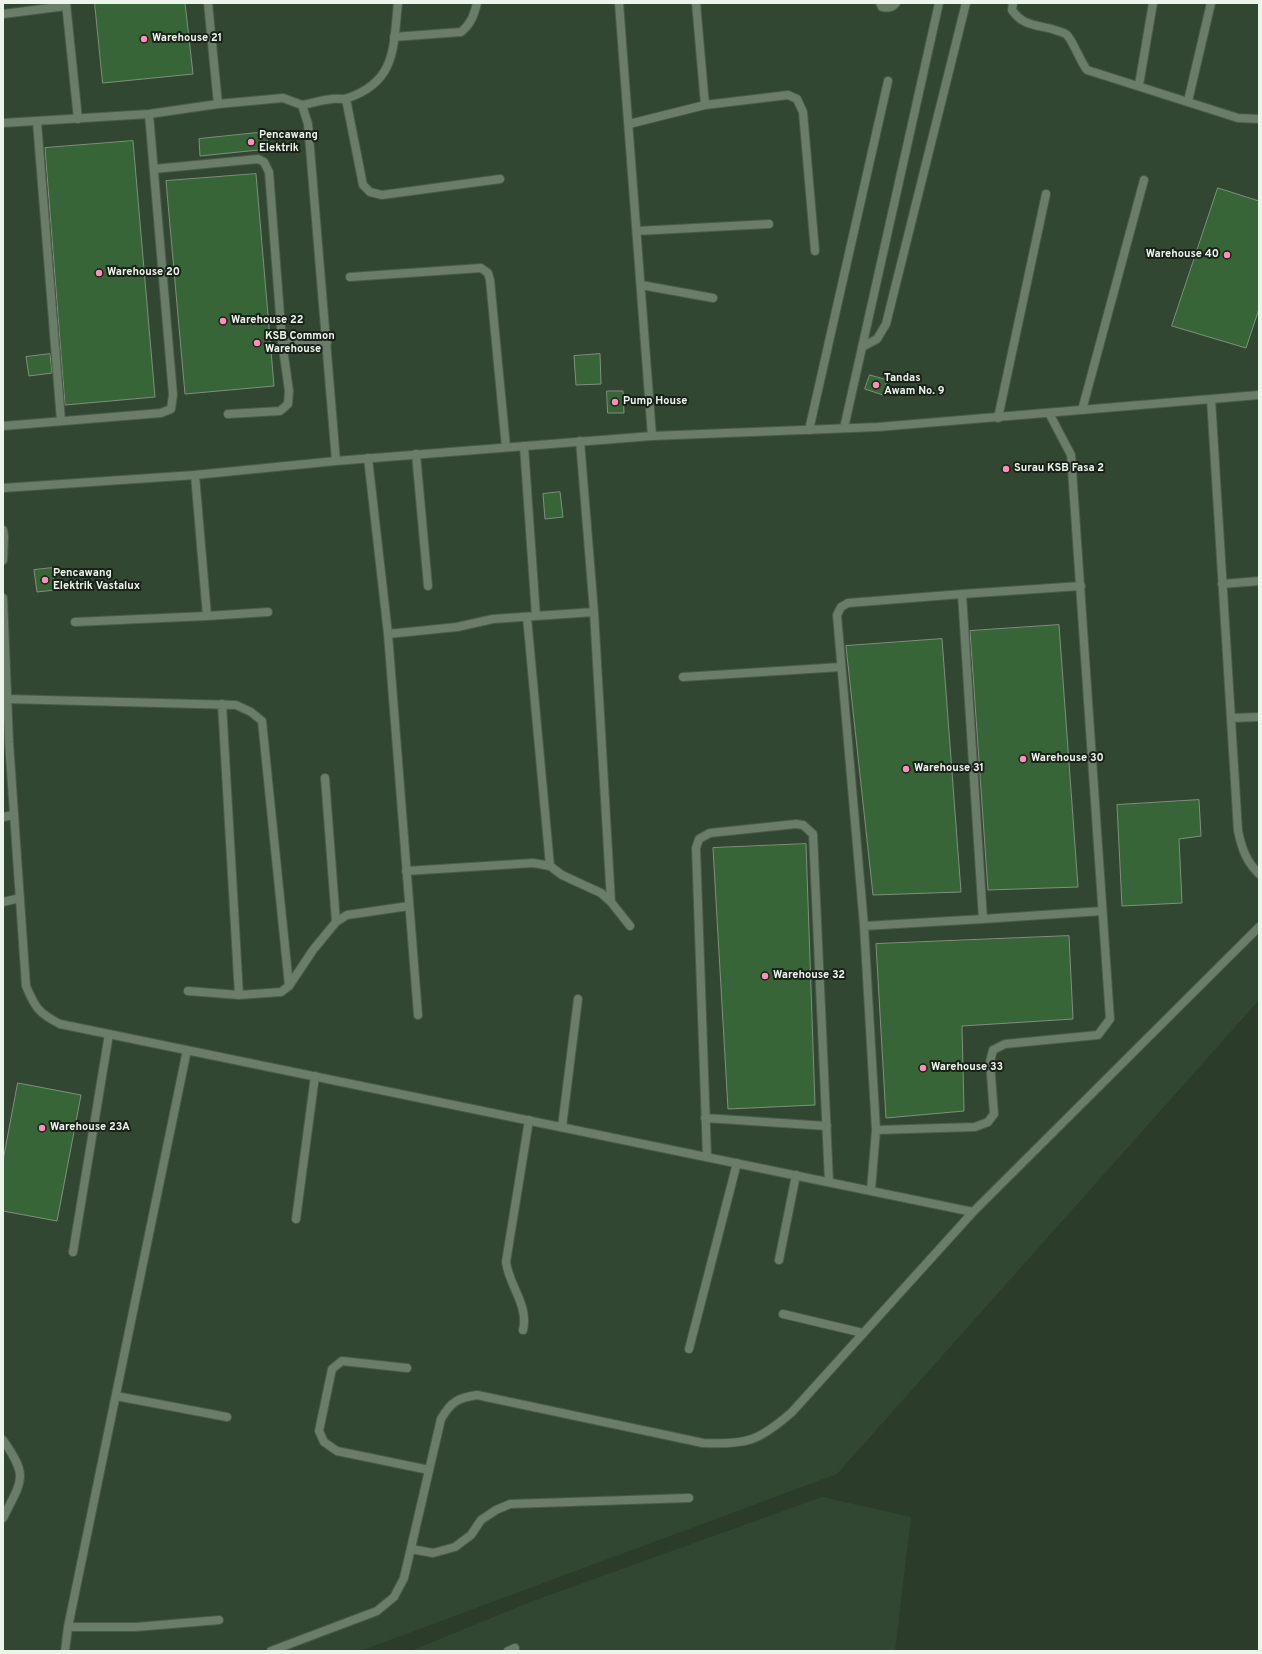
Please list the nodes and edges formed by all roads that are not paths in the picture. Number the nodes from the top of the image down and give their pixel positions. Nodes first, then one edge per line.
1 (208, 3) edge
2 (398, 3) edge
3 (477, 3) edge
4 (619, 3) edge
5 (696, 3) edge
6 (880, 3) edge
7 (896, 3) edge
8 (939, 3) edge
9 (966, 3) edge
10 (1013, 3) edge
11 (1153, 3) edge
12 (1211, 3) edge
13 (66, 4) edge
14 (3, 14) edge
15 (394, 37) junction
16 (888, 81) dead end
17 (1139, 85) junction
18 (346, 99) junction
19 (1188, 101) junction
20 (218, 104) junction
21 (302, 105) junction
22 (705, 105) junction
23 (149, 114) junction
24 (78, 119) junction
25 (1259, 119) edge
26 (37, 122) junction
27 (3, 123) edge
28 (629, 124) junction
29 (154, 169) junction
30 (500, 179) dead end
31 (1144, 180) dead end
32 (1046, 194) dead end
33 (769, 224) dead end
34 (637, 231) junction
35 (815, 251) dead end
36 (350, 277) dead end
37 (641, 285) junction
38 (713, 298) dead end
39 (282, 341) junction
40 (327, 343) junction
41 (862, 347) junction
42 (1259, 395) edge
43 (1211, 399) junction
44 (1082, 410) junction
45 (1049, 413) junction
46 (228, 414) dead end
47 (998, 418) junction
48 (61, 421) junction
49 (3, 426) edge
50 (844, 428) junction
51 (809, 430) junction
52 (652, 436) junction
53 (580, 441) junction
54 (524, 446) junction
55 (506, 447) junction
56 (416, 454) junction
57 (368, 458) junction
58 (336, 461) junction
59 (195, 475) junction
60 (3, 488) edge
61 (3, 530) edge
62 (3, 545) edge
63 (3, 560) edge
64 (1259, 581) edge
65 (1222, 584) junction
66 (428, 586) dead end
67 (1080, 586) junction
68 (962, 594) junction
69 (3, 598) edge
70 (268, 612) dead end
71 (594, 612) junction
72 (207, 616) junction
73 (536, 616) junction
74 (527, 617) junction
75 (75, 622) dead end
76 (388, 634) junction
77 (841, 667) junction
78 (683, 677) dead end
79 (7, 699) junction
80 (222, 704) junction
81 (1259, 717) edge
82 (1232, 718) junction
83 (6, 743) edge
84 (324, 778) dead end
85 (14, 815) junction
86 (3, 817) edge
87 (550, 866) junction
88 (406, 871) junction
89 (1259, 874) edge
90 (20, 898) junction
91 (3, 902) edge
92 (611, 902) junction
93 (409, 906) junction
94 (1102, 911) junction
95 (983, 919) junction
96 (336, 922) junction
97 (630, 926) dead end
98 (864, 926) junction
99 (1259, 927) edge
100 (289, 986) junction
101 (188, 991) dead end
102 (238, 995) junction
103 (578, 999) dead end
104 (418, 1015) dead end
105 (109, 1034) junction
106 (187, 1050) junction
107 (315, 1076) junction
108 (705, 1118) junction
109 (529, 1120) junction
110 (827, 1126) junction
111 (562, 1127) junction
112 (876, 1130) junction
113 (706, 1156) junction
114 (737, 1163) junction
115 (796, 1175) junction
116 (829, 1182) junction
117 (872, 1190) junction
118 (973, 1212) junction
119 (296, 1219) dead end
120 (73, 1252) dead end
121 (779, 1260) dead end
122 (784, 1314) dead end
123 (523, 1330) dead end
124 (863, 1333) junction
125 (689, 1349) dead end
126 (407, 1368) dead end
127 (116, 1396) junction
128 (227, 1417) dead end
129 (3, 1440) edge
130 (429, 1470) junction
131 (689, 1498) dead end
132 (3, 1518) edge
133 (411, 1550) junction
134 (219, 1620) dead end
135 (68, 1627) junction
136 (65, 1651) edge
137 (271, 1651) edge

1 - 20 street
2 - 15 street
3 - 15 street
4 - 28 street
5 - 22 street
6 - 7 street
8 - 41 street
9 - 41 street
10 - 17 street
11 - 17 street
12 - 19 street
13 - 14 street
13 - 24 street
15 - 18 street
16 - 51 street
17 - 19 street
18 - 21 street
18 - 30 street
19 - 25 street
20 - 21 street
20 - 23 street
21 - 40 street
22 - 28 street
22 - 35 street
23 - 24 street
23 - 29 street
24 - 26 street
26 - 27 street
26 - 48 street
28 - 34 street
29 - 39 street
29 - 48 street
31 - 44 street
32 - 47 street
33 - 34 street
34 - 37 street
36 - 55 street
37 - 38 street
37 - 52 street
39 - 40 street
39 - 46 street
40 - 58 street
41 - 50 street
42 - 43 street
43 - 44 street
43 - 65 street
44 - 45 street
45 - 47 street
45 - 67 street
47 - 50 street
48 - 49 street
50 - 51 street
51 - 52 street
52 - 53 street
53 - 54 street
53 - 71 street
54 - 55 street
54 - 73 street
55 - 56 street
56 - 57 street
56 - 66 street
57 - 58 street
57 - 76 street
58 - 59 street
59 - 60 street
59 - 72 street
61 - 62 street
62 - 63 street
64 - 65 street
65 - 82 street
67 - 68 street
67 - 94 street
68 - 77 street
68 - 95 street
69 - 79 street
70 - 72 street
71 - 73 street
71 - 92 street
72 - 75 street
73 - 74 street
74 - 76 street
74 - 87 street
76 - 88 street
77 - 78 street
77 - 98 street
79 - 80 street
79 - 83 street
80 - 100 street
80 - 102 street
81 - 82 street
82 - 89 street
83 - 85 street
84 - 96 street
85 - 86 street
85 - 90 street
87 - 88 street
87 - 92 street
88 - 93 street
90 - 91 street
90 - 105 street
92 - 97 street
93 - 96 street
93 - 104 street
94 - 95 street
94 - 112 street
95 - 98 street
96 - 100 street
98 - 112 street
99 - 118 street
100 - 102 street
101 - 102 street
103 - 111 street
105 - 106 street
105 - 120 street
106 - 107 street
106 - 127 street
107 - 109 street
107 - 119 street
108 - 110 street
108 - 110 street
108 - 113 street
109 - 111 street
109 - 123 street
110 - 116 street
111 - 113 street
112 - 117 street
113 - 114 street
114 - 115 street
114 - 125 street
115 - 116 street
115 - 121 street
116 - 117 street
117 - 118 street
118 - 124 street
122 - 124 street
124 - 130 street
126 - 130 street
127 - 128 street
127 - 135 street
129 - 132 street
130 - 133 street
131 - 133 street
133 - 137 street
134 - 135 street
135 - 136 street

